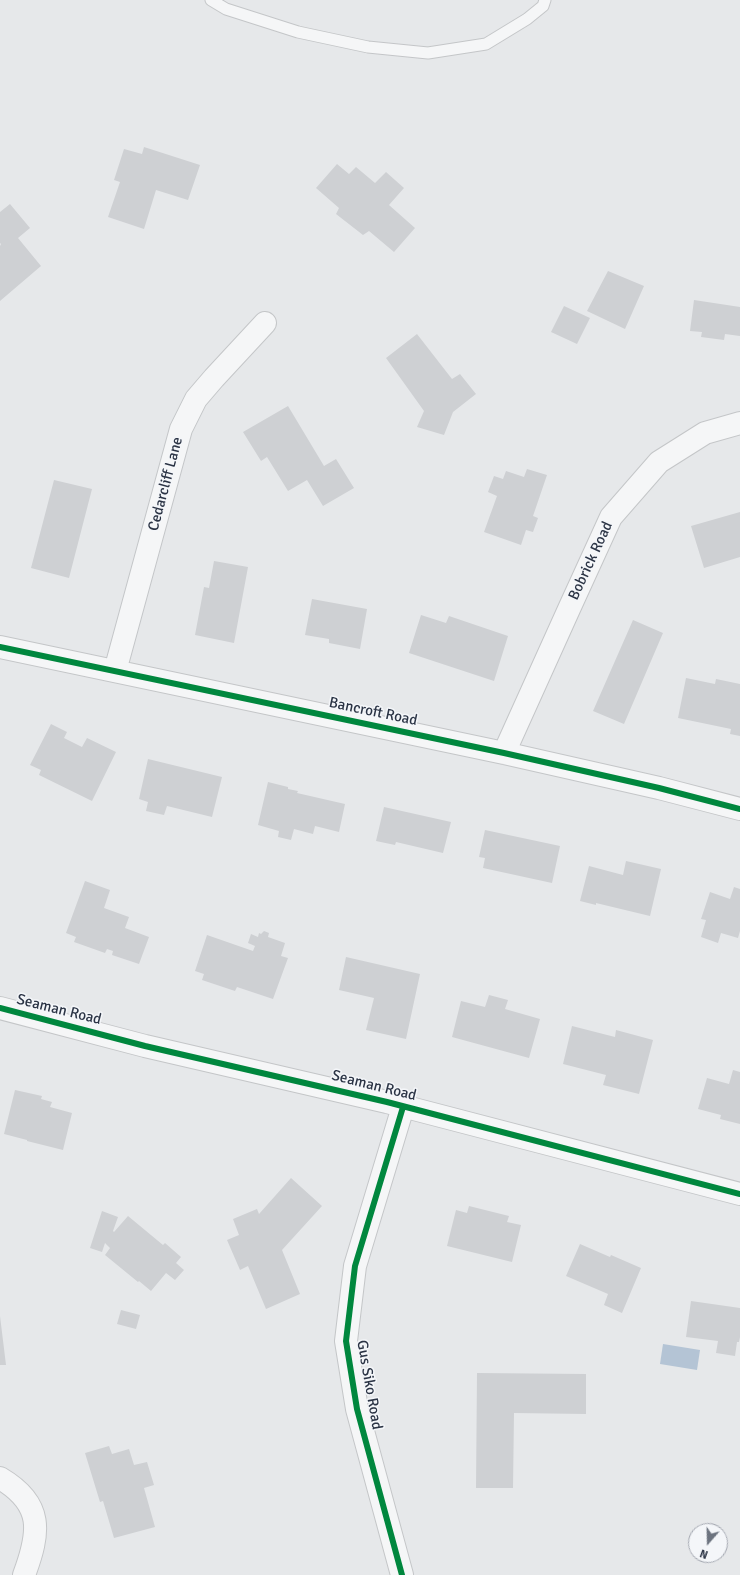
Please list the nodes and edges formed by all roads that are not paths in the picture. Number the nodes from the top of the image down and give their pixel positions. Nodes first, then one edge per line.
1 (211, 0) edge
2 (545, 0) edge
3 (265, 323) dead end
4 (740, 423) edge
5 (0, 647) edge
6 (115, 671) junction
7 (504, 753) junction
8 (740, 809) edge
9 (0, 1008) edge
10 (403, 1107) junction
11 (740, 1194) edge
12 (0, 1478) edge
13 (24, 1575) edge
14 (402, 1575) edge

1 - 2 lane
3 - 6 street, Cedarcliff Lane
4 - 7 street, Bobrick Road
5 - 6 street, Bancroft Road
6 - 7 street, Bancroft Road
7 - 8 street, Bancroft Road
9 - 10 street, Seaman Road
10 - 11 street, Seaman Road
10 - 14 street, Gus Siko Road
12 - 13 street

